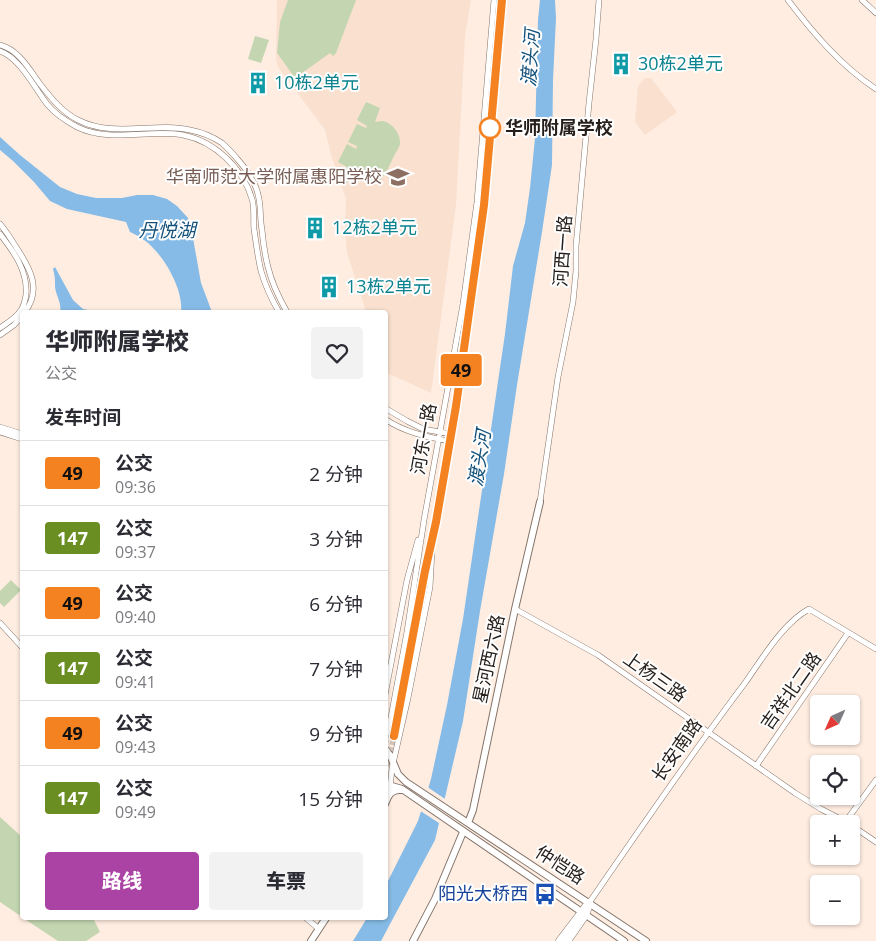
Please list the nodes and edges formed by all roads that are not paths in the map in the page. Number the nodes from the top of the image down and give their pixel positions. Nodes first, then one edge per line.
1 (494, 0) edge
2 (502, 0) edge
3 (599, 0) edge
4 (788, 0) edge
5 (862, 0) edge
6 (876, 13) edge
7 (0, 44) edge
8 (0, 51) edge
9 (876, 89) edge
10 (0, 224) edge
11 (0, 234) edge
12 (21, 310) edge
13 (27, 310) edge
14 (279, 310) edge
15 (286, 310) edge
16 (20, 311) edge
17 (20, 318) edge
18 (0, 328) edge
19 (0, 335) edge
20 (388, 410) edge
21 (388, 421) edge
22 (0, 427) edge
23 (0, 432) edge
24 (439, 432) junction
25 (20, 433) edge
26 (451, 434) junction
27 (20, 438) edge
28 (438, 439) junction
29 (450, 441) junction
30 (540, 502) joint
31 (424, 520) junction
32 (434, 532) junction
33 (515, 609) junction
34 (0, 623) edge
35 (848, 633) junction
36 (20, 645) edge
37 (876, 649) edge
38 (388, 679) edge
39 (708, 731) junction
40 (388, 733) tunnel mouth
41 (394, 736) tunnel mouth
42 (388, 752) edge
43 (390, 755) joint
44 (392, 765) junction
45 (756, 766) junction
46 (388, 775) edge
47 (876, 780) edge
48 (388, 785) edge
49 (402, 790) junction
50 (388, 797) edge
51 (833, 815) edge
52 (854, 815) edge
53 (468, 823) junction
54 (860, 831) edge
55 (463, 832) junction
56 (876, 842) edge
57 (589, 902) junction
58 (583, 913) junction
59 (309, 920) edge
60 (325, 920) edge
61 (319, 929) junction
62 (311, 941) edge
63 (413, 941) edge
64 (560, 941) edge
65 (567, 941) edge
66 (624, 941) edge
67 (646, 941) edge

1 - 24 street, 河东一路
2 - 26 street, 河东一路
3 - 30 street, 河西一路
4 - 9 street
5 - 6 street
7 - 15 street
8 - 14 street
10 - 13 street
11 - 12 street
16 - 18 street
17 - 19 street
20 - 24 street
21 - 28 street
22 - 25 street
23 - 27 street
24 - 26 street
24 - 28 street, 河东一路
26 - 29 street, 河东一路
28 - 29 street
28 - 31 street, 河东一路
29 - 32 street, 河东一路
30 - 33 street, 星河西六路
31 - 38 street
31 - 40 street, 河东一路
32 - 41 street, 河东一路
32 - 44 street
33 - 39 street, 上杨三路
33 - 53 street, 星河西六路
34 - 36 street
35 - 37 street
35 - 39 street, 长安南路
35 - 45 street, 吉祥北二路
39 - 45 street, 上杨三路
39 - 57 street, 长安南路
42 - 43 street
43 - 44 street
44 - 46 street
44 - 48 street
44 - 53 street, 仲恺路
45 - 51 street, 上杨三路
47 - 52 street
48 - 49 street
49 - 50 street
49 - 55 street, 仲恺路
53 - 57 street, 仲恺路
54 - 56 street, 上杨三路
55 - 58 street, 仲恺路
55 - 63 street
57 - 58 main road, 长安南路
57 - 67 street, 仲恺路
58 - 64 main road, 长安南路
58 - 65 main road, 长安南路
58 - 66 street, 仲恺路
59 - 61 street
60 - 61 street
61 - 62 street

